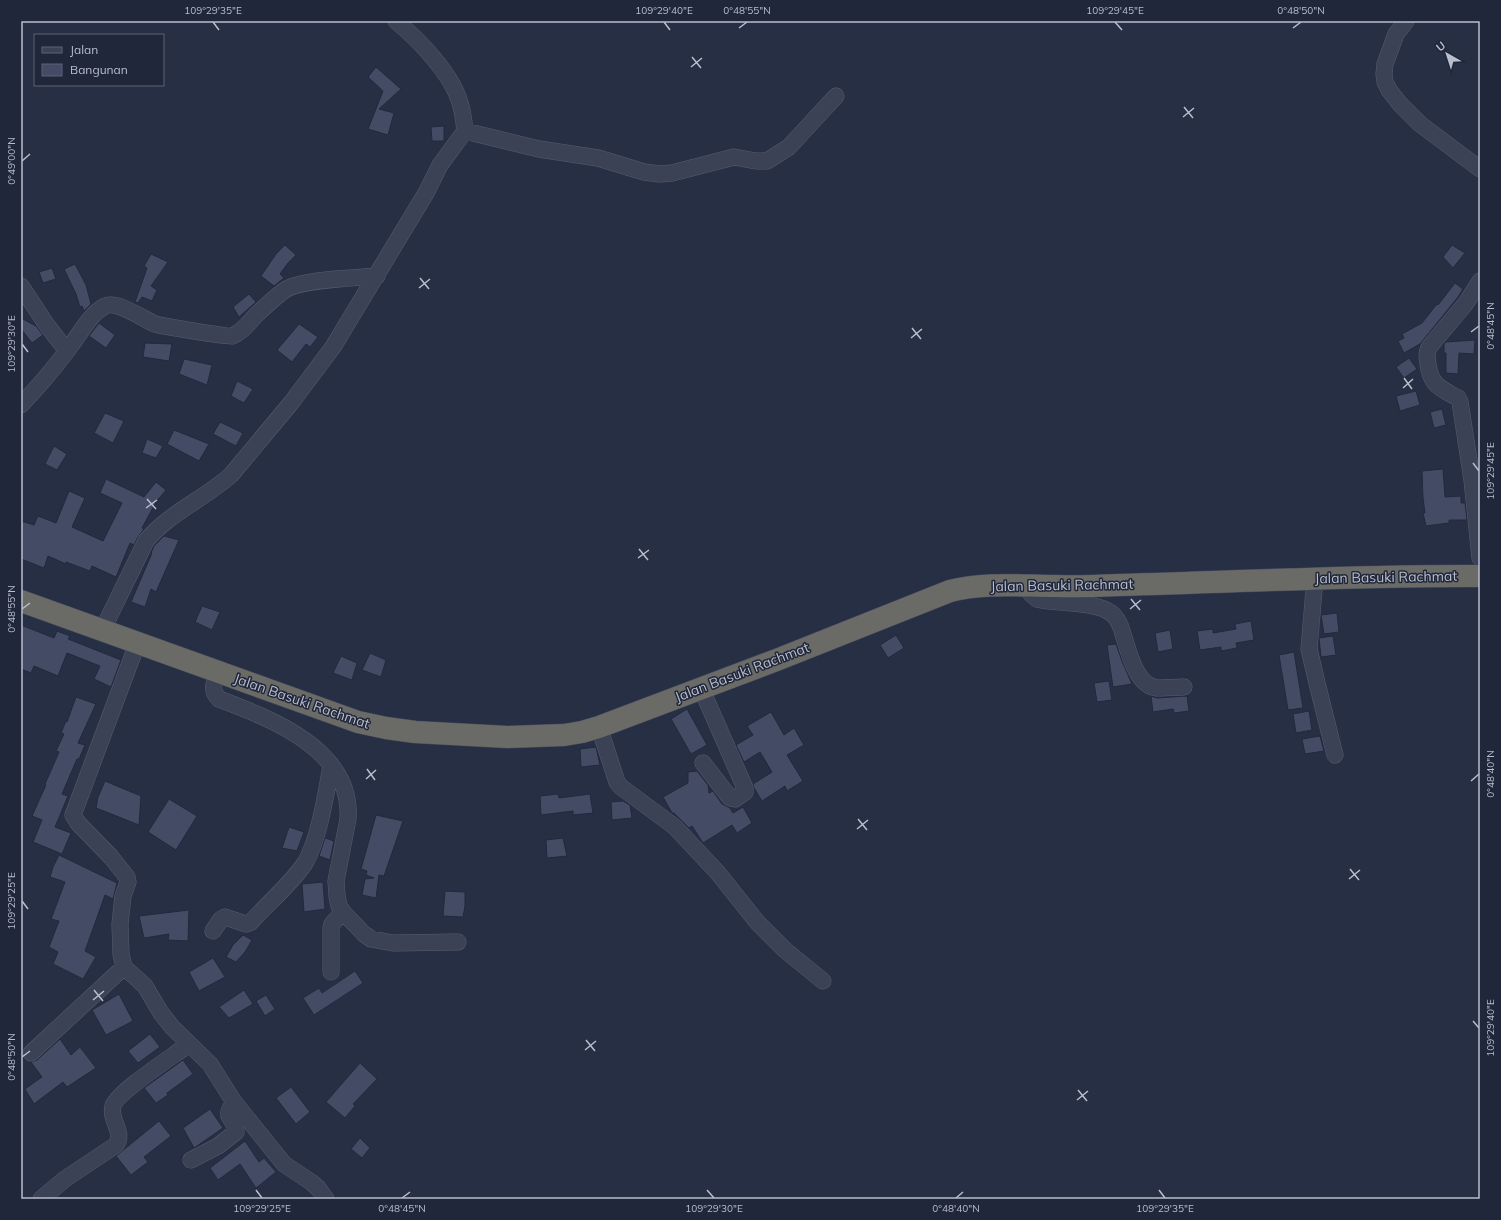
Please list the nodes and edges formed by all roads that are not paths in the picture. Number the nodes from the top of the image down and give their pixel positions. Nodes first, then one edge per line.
1 (396, 21) edge
2 (1406, 21) edge
3 (836, 96) dead end
4 (465, 131) junction
5 (1480, 169) edge
6 (377, 276) junction
7 (1480, 281) edge
8 (21, 286) edge
9 (67, 351) junction
10 (21, 405) edge
11 (1480, 558) edge
12 (1480, 576) edge
13 (1315, 578) junction
14 (1027, 586) junction
15 (21, 602) edge
16 (102, 631) junction
17 (137, 644) junction
18 (218, 672) junction
19 (1184, 687) dead end
20 (701, 688) junction
21 (599, 727) junction
22 (1335, 754) dead end
23 (703, 763) dead end
24 (331, 766) junction
25 (344, 912) junction
26 (212, 931) dead end
27 (458, 942) dead end
28 (124, 967) junction
29 (331, 972) dead end
30 (823, 981) dead end
31 (189, 1044) junction
32 (32, 1053) dead end
33 (234, 1102) junction
34 (191, 1160) dead end
35 (41, 1199) edge
36 (326, 1199) edge

1 - 4 street
2 - 5 street
3 - 4 street
4 - 6 street
6 - 9 street
6 - 16 street
7 - 11 street
8 - 9 street
9 - 10 street
12 - 13 highway, Jalan Basuki Rachmat
13 - 14 highway, Jalan Basuki Rachmat
13 - 22 street
14 - 19 street
14 - 20 highway, Jalan Basuki Rachmat
15 - 16 highway, Jalan Basuki Rachmat
16 - 17 highway, Jalan Basuki Rachmat
17 - 18 highway, Jalan Basuki Rachmat
17 - 28 street
18 - 21 highway, Jalan Basuki Rachmat
18 - 24 street
20 - 21 highway, Jalan Basuki Rachmat
20 - 23 street
21 - 30 street
24 - 25 street
24 - 26 street
25 - 27 street
25 - 29 street
28 - 31 street
28 - 32 street
31 - 33 street
31 - 35 street
33 - 34 street
33 - 36 street

